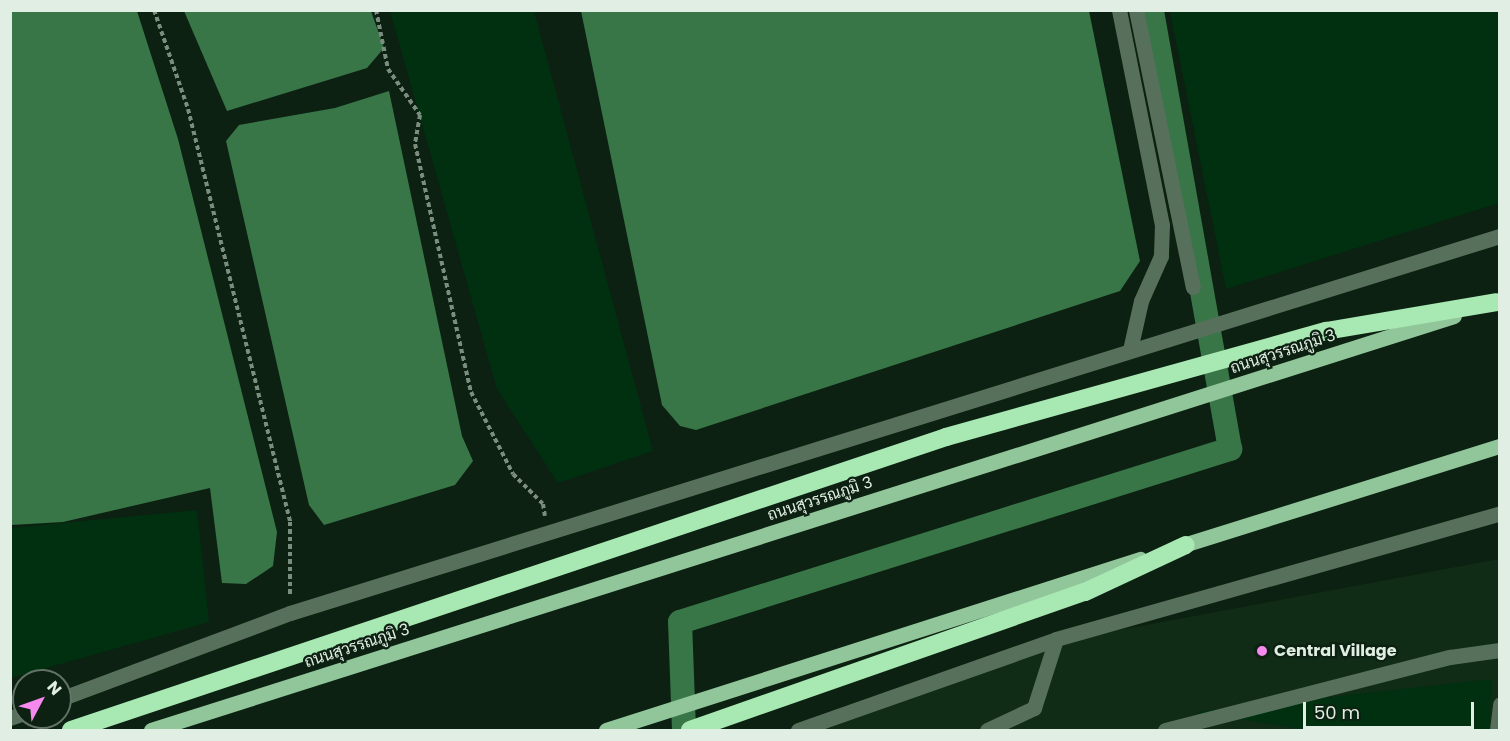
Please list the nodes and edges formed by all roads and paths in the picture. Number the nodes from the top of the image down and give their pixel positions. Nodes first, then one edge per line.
1 (154, 10) edge
2 (376, 10) edge
3 (1119, 10) edge
4 (1136, 10) edge
5 (1500, 236) edge
6 (1193, 287) dead end
7 (1498, 301) edge
8 (1130, 350) junction
9 (1500, 446) edge
10 (1500, 513) edge
11 (549, 532) junction
12 (1186, 545) junction
13 (290, 614) junction
14 (1056, 639) junction
15 (1500, 650) edge
16 (72, 695) edge
17 (1500, 704) edge
18 (71, 730) edge
19 (151, 730) edge
20 (606, 730) edge
21 (690, 730) edge
22 (798, 730) edge
23 (987, 730) edge
24 (1165, 730) edge
25 (1497, 730) edge

1 - 13 path
2 - 11 path
3 - 8 street
4 - 6 street
5 - 8 street
7 - 18 highway
7 - 19 main road, ถนนสุวรรณภูมิ 3
8 - 11 street
9 - 12 main road
10 - 14 street
11 - 13 street
12 - 20 main road
12 - 21 highway
13 - 16 street
14 - 22 street
14 - 23 street
15 - 24 street
17 - 25 street

